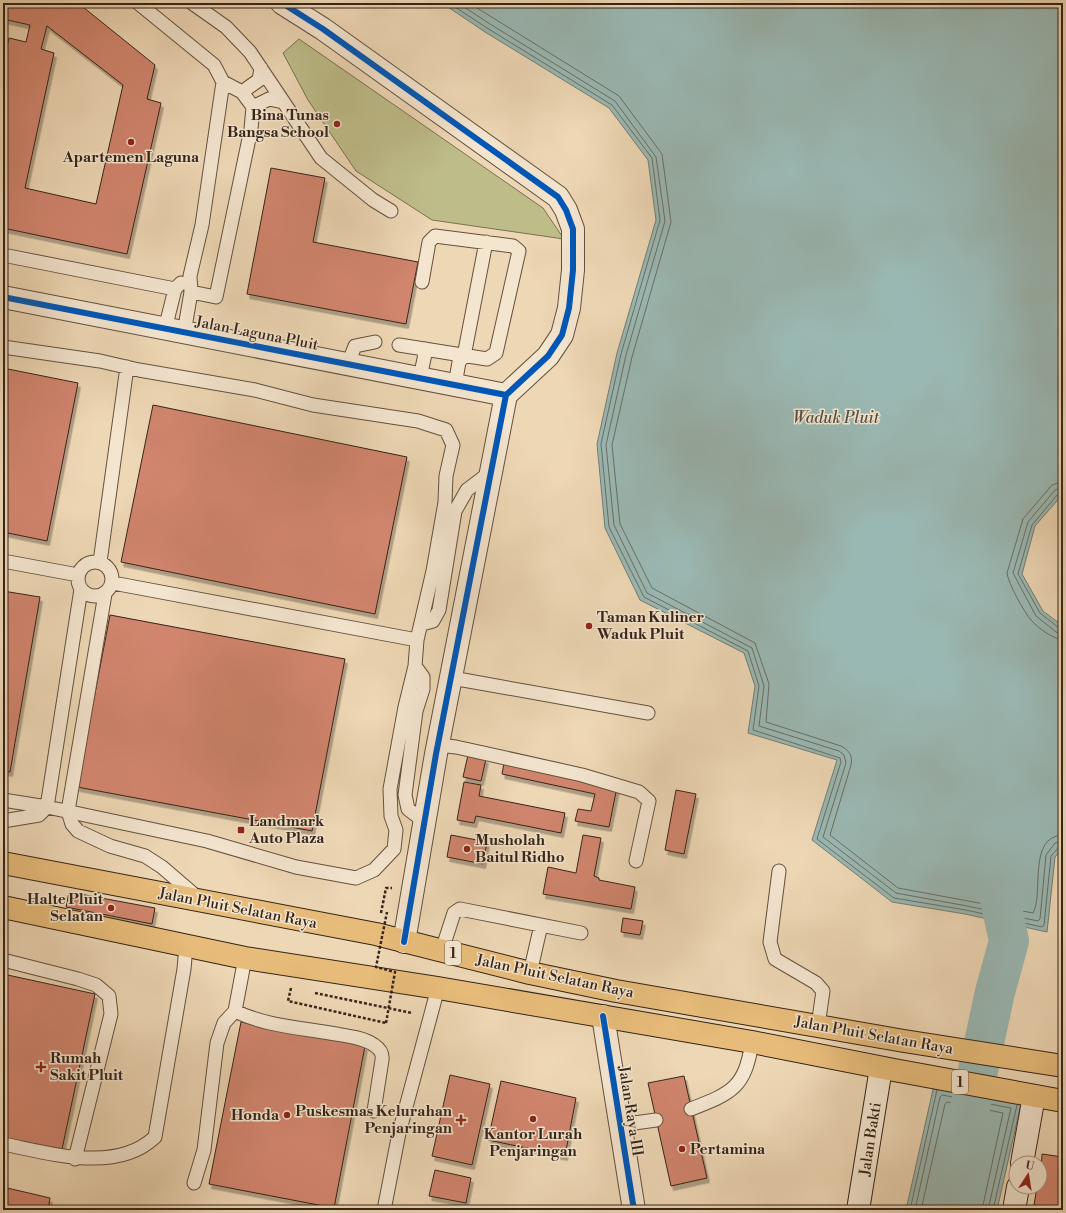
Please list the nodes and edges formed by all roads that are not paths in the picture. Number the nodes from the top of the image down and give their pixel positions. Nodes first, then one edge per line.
1 (138, 3) edge
2 (192, 3) edge
3 (282, 3) edge
4 (261, 68) junction
5 (223, 82) junction
6 (242, 92) junction
7 (283, 102) junction
8 (253, 107) junction
9 (391, 211) dead end
10 (486, 242) junction
11 (3, 255) edge
12 (190, 276) junction
13 (422, 282) dead end
14 (175, 289) junction
15 (191, 292) junction
16 (3, 297) edge
17 (175, 331) junction
18 (375, 342) dead end
19 (399, 345) dead end
20 (3, 347) edge
21 (426, 349) junction
22 (464, 356) junction
23 (348, 364) junction
24 (127, 367) junction
25 (420, 378) junction
26 (455, 385) junction
27 (506, 395) junction
28 (492, 471) junction
29 (3, 561) edge
30 (100, 562) junction
31 (78, 576) junction
32 (113, 583) junction
33 (81, 589) junction
34 (105, 594) junction
35 (422, 624) junction
36 (417, 640) junction
37 (415, 666) junction
38 (452, 678) junction
39 (648, 713) dead end
40 (438, 745) junction
41 (3, 800) edge
42 (47, 807) junction
43 (68, 811) junction
44 (3, 821) edge
45 (425, 822) junction
46 (636, 861) dead end
47 (3, 863) edge
48 (779, 871) dead end
49 (202, 902) junction
50 (3, 907) edge
51 (542, 925) junction
52 (581, 933) dead end
53 (404, 942) junction
54 (186, 946) junction
55 (442, 950) junction
56 (245, 958) junction
57 (3, 960) edge
58 (530, 973) junction
59 (438, 988) junction
60 (235, 1011) junction
61 (603, 1016) junction
62 (818, 1026) junction
63 (752, 1042) junction
64 (1063, 1066) edge
65 (887, 1069) junction
66 (1030, 1095) junction
67 (1063, 1100) edge
68 (691, 1109) dead end
69 (374, 1111) dead end
70 (656, 1120) dead end
71 (620, 1126) junction
72 (3, 1144) edge
73 (1023, 1155) edge
74 (75, 1159) junction
75 (194, 1183) dead end
76 (1017, 1195) edge
77 (384, 1210) edge
78 (634, 1210) edge
79 (858, 1210) edge
80 (1014, 1210) edge

1 - 5 lane
2 - 4 lane
3 - 27 street
4 - 6 lane
4 - 7 lane
5 - 6 lane
5 - 12 lane
6 - 8 lane
7 - 8 lane
7 - 9 lane
8 - 15 lane
10 - 13 lane
10 - 22 lane
10 - 22 lane
11 - 14 lane
12 - 14 lane
12 - 15 lane
14 - 17 lane
15 - 17 lane
16 - 17 street, Jalan Laguna Pluit
17 - 23 street, Jalan Laguna Pluit
18 - 23 lane
19 - 21 lane
20 - 24 lane
21 - 22 lane
21 - 25 lane
22 - 26 lane
23 - 25 street, Jalan Laguna Pluit
24 - 30 lane
24 - 35 lane
25 - 26 street, Jalan Laguna Pluit
26 - 27 street, Jalan Laguna Pluit
27 - 28 street
28 - 35 lane
28 - 38 street
29 - 31 lane
30 - 31 lane
30 - 32 lane
31 - 33 lane
32 - 34 lane
32 - 36 lane
33 - 34 lane
33 - 42 lane
34 - 43 lane
35 - 36 lane
36 - 37 lane
37 - 43 lane
37 - 45 lane
38 - 39 lane
38 - 40 street
40 - 45 street
40 - 46 lane
41 - 42 lane
42 - 43 lane
42 - 44 lane
43 - 49 lane
45 - 53 street
47 - 49 highway, Jalan Pluit Selatan Raya / 1
48 - 62 lane
49 - 53 highway, Jalan Pluit Selatan Raya / 1
50 - 54 highway, Jalan Pluit Selatan Raya / 1
51 - 52 lane
51 - 55 lane
51 - 58 lane
53 - 55 highway, Jalan Pluit Selatan Raya / 1
54 - 56 highway, Jalan Pluit Selatan Raya / 1
54 - 74 lane
55 - 58 highway, Jalan Pluit Selatan Raya / 1
56 - 59 highway, Jalan Pluit Selatan Raya / 1
56 - 60 lane
57 - 74 lane
58 - 62 highway, Jalan Pluit Selatan Raya / 1
59 - 61 highway, Jalan Pluit Selatan Raya / 1
59 - 77 lane
60 - 69 lane
60 - 75 lane
61 - 63 highway, Jalan Pluit Selatan Raya / 1
61 - 71 street, Jalan Raya III
62 - 64 highway, Jalan Pluit Selatan Raya / 1
63 - 65 highway, Jalan Pluit Selatan Raya / 1
63 - 68 lane
65 - 66 highway, Jalan Pluit Selatan Raya / 1
65 - 79 street, Jalan Bakti
66 - 67 highway, Jalan Pluit Selatan Raya / 1
66 - 73 street
70 - 71 lane
71 - 78 street, Jalan Raya III
72 - 74 lane
76 - 80 street

